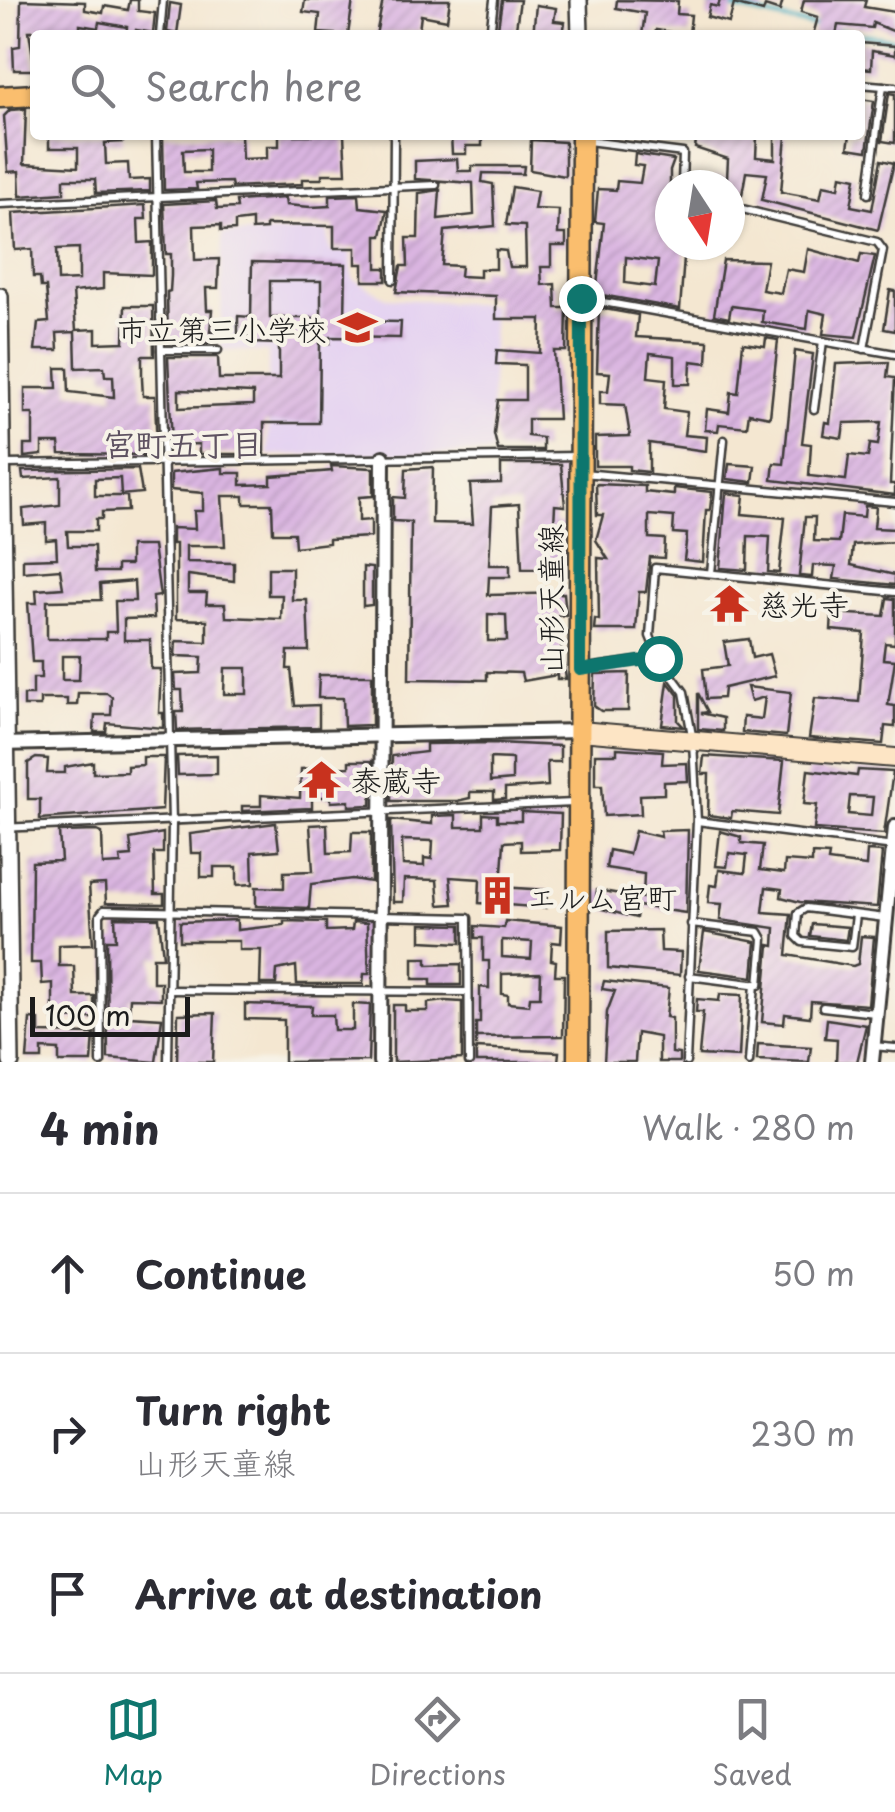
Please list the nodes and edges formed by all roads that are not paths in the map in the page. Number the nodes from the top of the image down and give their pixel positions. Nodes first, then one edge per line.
1 (164, 0) edge
2 (494, 0) edge
3 (579, 0) edge
4 (161, 30) edge
5 (491, 30) edge
6 (580, 30) edge
7 (865, 84) edge
8 (883, 86) junction
9 (895, 87) edge
10 (30, 95) edge
11 (0, 97) edge
12 (156, 140) edge
13 (394, 140) edge
14 (582, 140) edge
15 (600, 140) edge
16 (682, 170) edge
17 (436, 185) dead end
18 (394, 186) junction
19 (868, 194) dead end
20 (156, 198) junction
21 (0, 204) edge
22 (745, 210) edge
23 (392, 280) dead end
24 (0, 296) edge
25 (581, 298) junction
26 (823, 341) junction
27 (2, 342) edge
28 (864, 348) junction
29 (161, 350) junction
30 (218, 350) dead end
31 (895, 354) edge
32 (814, 409) dead end
33 (724, 440) dead end
34 (383, 458) junction
35 (164, 461) junction
36 (3, 464) edge
37 (578, 464) junction
38 (719, 485) junction
39 (895, 502) edge
40 (3, 573) edge
41 (710, 574) junction
42 (895, 592) edge
43 (659, 658) junction
44 (580, 670) junction
45 (580, 730) junction
46 (382, 734) junction
47 (693, 740) junction
48 (171, 741) junction
49 (5, 744) edge
50 (895, 758) edge
51 (580, 803) junction
52 (382, 812) junction
53 (697, 821) junction
54 (172, 823) junction
55 (895, 827) edge
56 (4, 828) edge
57 (894, 846) edge
58 (171, 910) junction
59 (380, 914) junction
60 (856, 915) junction
61 (886, 918) junction
62 (690, 924) junction
63 (689, 976) junction
64 (756, 984) junction
65 (169, 990) junction
66 (468, 992) junction
67 (381, 993) junction
68 (823, 1007) dead end
69 (876, 1013) junction
70 (873, 1046) junction
71 (895, 1048) edge
72 (10, 1062) edge
73 (101, 1062) edge
74 (168, 1062) edge
75 (380, 1062) edge
76 (468, 1062) edge
77 (578, 1062) edge
78 (686, 1062) edge
79 (749, 1062) edge
80 (872, 1062) edge

1 - 4 lane
2 - 5 lane
3 - 6 street
7 - 8 lane
8 - 9 lane
8 - 19 lane
10 - 11 main road
12 - 20 lane
13 - 18 lane
14 - 25 main road, 山形天童線
15 - 16 lane
17 - 18 lane
18 - 20 lane
18 - 23 lane
20 - 21 lane
20 - 29 lane
22 - 28 lane
24 - 27 street
25 - 26 lane
25 - 37 main road, 山形天童線
26 - 28 lane
26 - 32 lane
27 - 36 street
28 - 31 lane
29 - 30 lane
29 - 35 lane
33 - 38 lane
34 - 35 lane
34 - 37 lane
34 - 46 street
35 - 36 lane
35 - 48 lane
36 - 40 street
37 - 38 lane
37 - 44 main road, 山形天童線
38 - 39 lane
38 - 41 lane
40 - 49 street
41 - 42 lane
41 - 43 lane
43 - 44 lane
43 - 47 lane
44 - 45 main road, 山形天童線
45 - 46 street
45 - 47 main road
45 - 51 main road, 山形天童線
46 - 48 street
46 - 52 street
47 - 50 main road
47 - 53 lane
48 - 49 street
48 - 54 lane
49 - 56 street
51 - 52 lane
51 - 77 main road, 山形天童線
52 - 54 lane
52 - 59 street
53 - 57 lane
53 - 62 lane
54 - 56 lane
54 - 58 lane
55 - 57 street
56 - 72 street
57 - 61 street
58 - 59 lane
58 - 65 lane
58 - 73 lane
59 - 66 lane
59 - 67 street
60 - 60 lane
60 - 61 lane
61 - 69 street
62 - 63 lane
62 - 64 lane
63 - 64 lane
63 - 78 lane
64 - 79 lane
65 - 67 lane
65 - 74 lane
66 - 67 lane
66 - 76 lane
67 - 75 street
68 - 69 lane
69 - 70 street
70 - 71 lane
70 - 80 street

